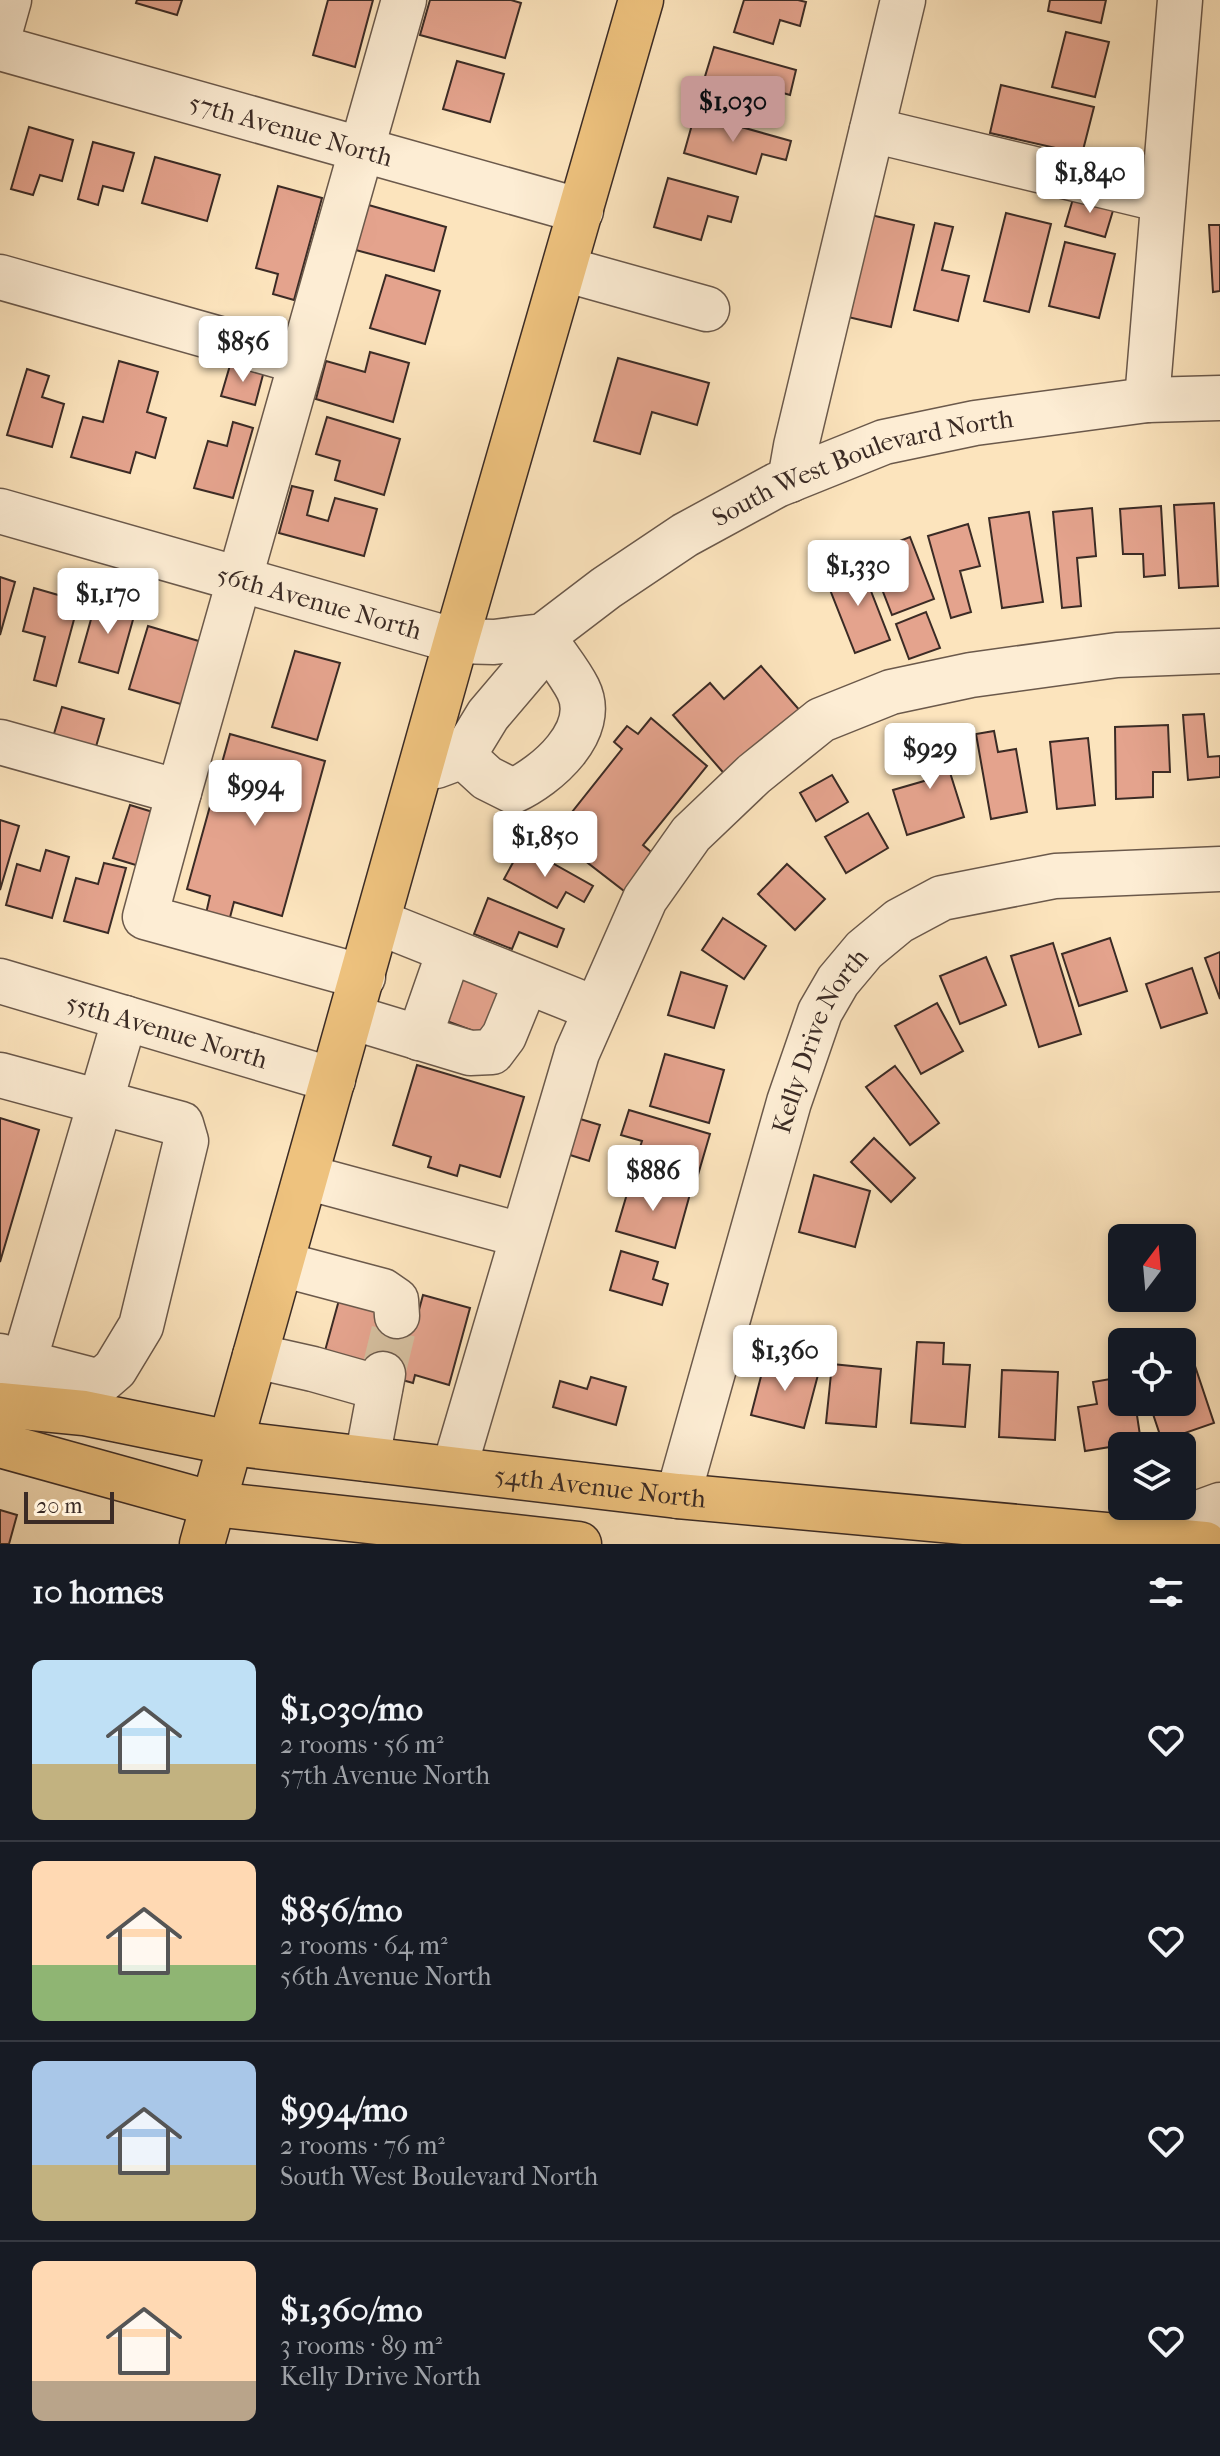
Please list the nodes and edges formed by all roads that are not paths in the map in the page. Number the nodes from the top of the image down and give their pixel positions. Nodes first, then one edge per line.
1 (9, 0) edge
2 (404, 0) edge
3 (641, 0) edge
4 (903, 0) edge
5 (1180, 0) edge
6 (0, 32) edge
7 (0, 48) edge
8 (872, 130) junction
9 (361, 149) junction
10 (1163, 200) junction
11 (581, 211) junction
12 (564, 269) junction
13 (0, 277) edge
14 (707, 309) dead end
15 (301, 362) junction
16 (1220, 398) edge
17 (1147, 400) junction
18 (790, 480) junction
19 (0, 511) edge
20 (238, 579) junction
21 (543, 636) junction
22 (456, 641) junction
23 (1220, 651) edge
24 (0, 742) edge
25 (463, 756) junction
26 (421, 771) junction
27 (179, 792) junction
28 (1220, 869) edge
29 (378, 922) junction
30 (449, 952) junction
31 (0, 981) edge
32 (526, 982) junction
33 (357, 997) junction
34 (596, 1009) junction
35 (125, 1018) junction
36 (419, 1038) junction
37 (0, 1075) edge
38 (333, 1080) junction
39 (101, 1101) junction
40 (306, 1177) junction
41 (521, 1235) junction
42 (281, 1264) junction
43 (397, 1316) dead end
44 (255, 1356) junction
45 (12, 1359) edge
46 (4, 1419) edge
47 (231, 1443) junction
48 (367, 1459) junction
49 (454, 1469) junction
50 (678, 1496) junction
51 (1220, 1505) edge
52 (208, 1524) edge
53 (1135, 1536) junction
54 (579, 1544) edge
55 (1205, 1544) edge

1 - 6 street
2 - 9 street
3 - 11 main road
4 - 8 street
5 - 10 street
7 - 9 street, 57th Avenue North
8 - 10 street
8 - 18 street
9 - 11 street, 57th Avenue North
9 - 15 street
10 - 17 street
11 - 12 main road
12 - 14 street
12 - 22 main road
13 - 15 street
15 - 20 street
16 - 17 street, South West Boulevard North
17 - 18 street, South West Boulevard North
18 - 21 street, South West Boulevard North
19 - 20 street, 56th Avenue North
20 - 22 street, 56th Avenue North
20 - 27 street
21 - 22 street
21 - 25 street, South West Boulevard North
21 - 25 street
22 - 26 main road
23 - 34 street
24 - 27 street
25 - 26 street
26 - 29 main road
27 - 33 street
28 - 50 street, Kelly Drive North
29 - 30 street
29 - 33 main road
30 - 32 street
30 - 36 street
31 - 35 street, 55th Avenue North
32 - 34 street
32 - 36 street
33 - 36 street
33 - 38 main road
34 - 41 street
35 - 38 street, 55th Avenue North
35 - 39 street
37 - 39 street
38 - 40 main road
39 - 45 street
39 - 45 street
40 - 41 street
40 - 42 main road
41 - 49 street
42 - 43 street
42 - 44 main road
44 - 47 main road
44 - 48 street
45 - 46 street
46 - 47 main road, 54th Avenue North
46 - 52 main road
47 - 48 main road, 54th Avenue North
47 - 52 main road
48 - 49 main road, 54th Avenue North
49 - 50 main road, 54th Avenue North
50 - 53 main road, 54th Avenue North
51 - 53 street
52 - 54 main road
53 - 55 main road, 54th Avenue North

